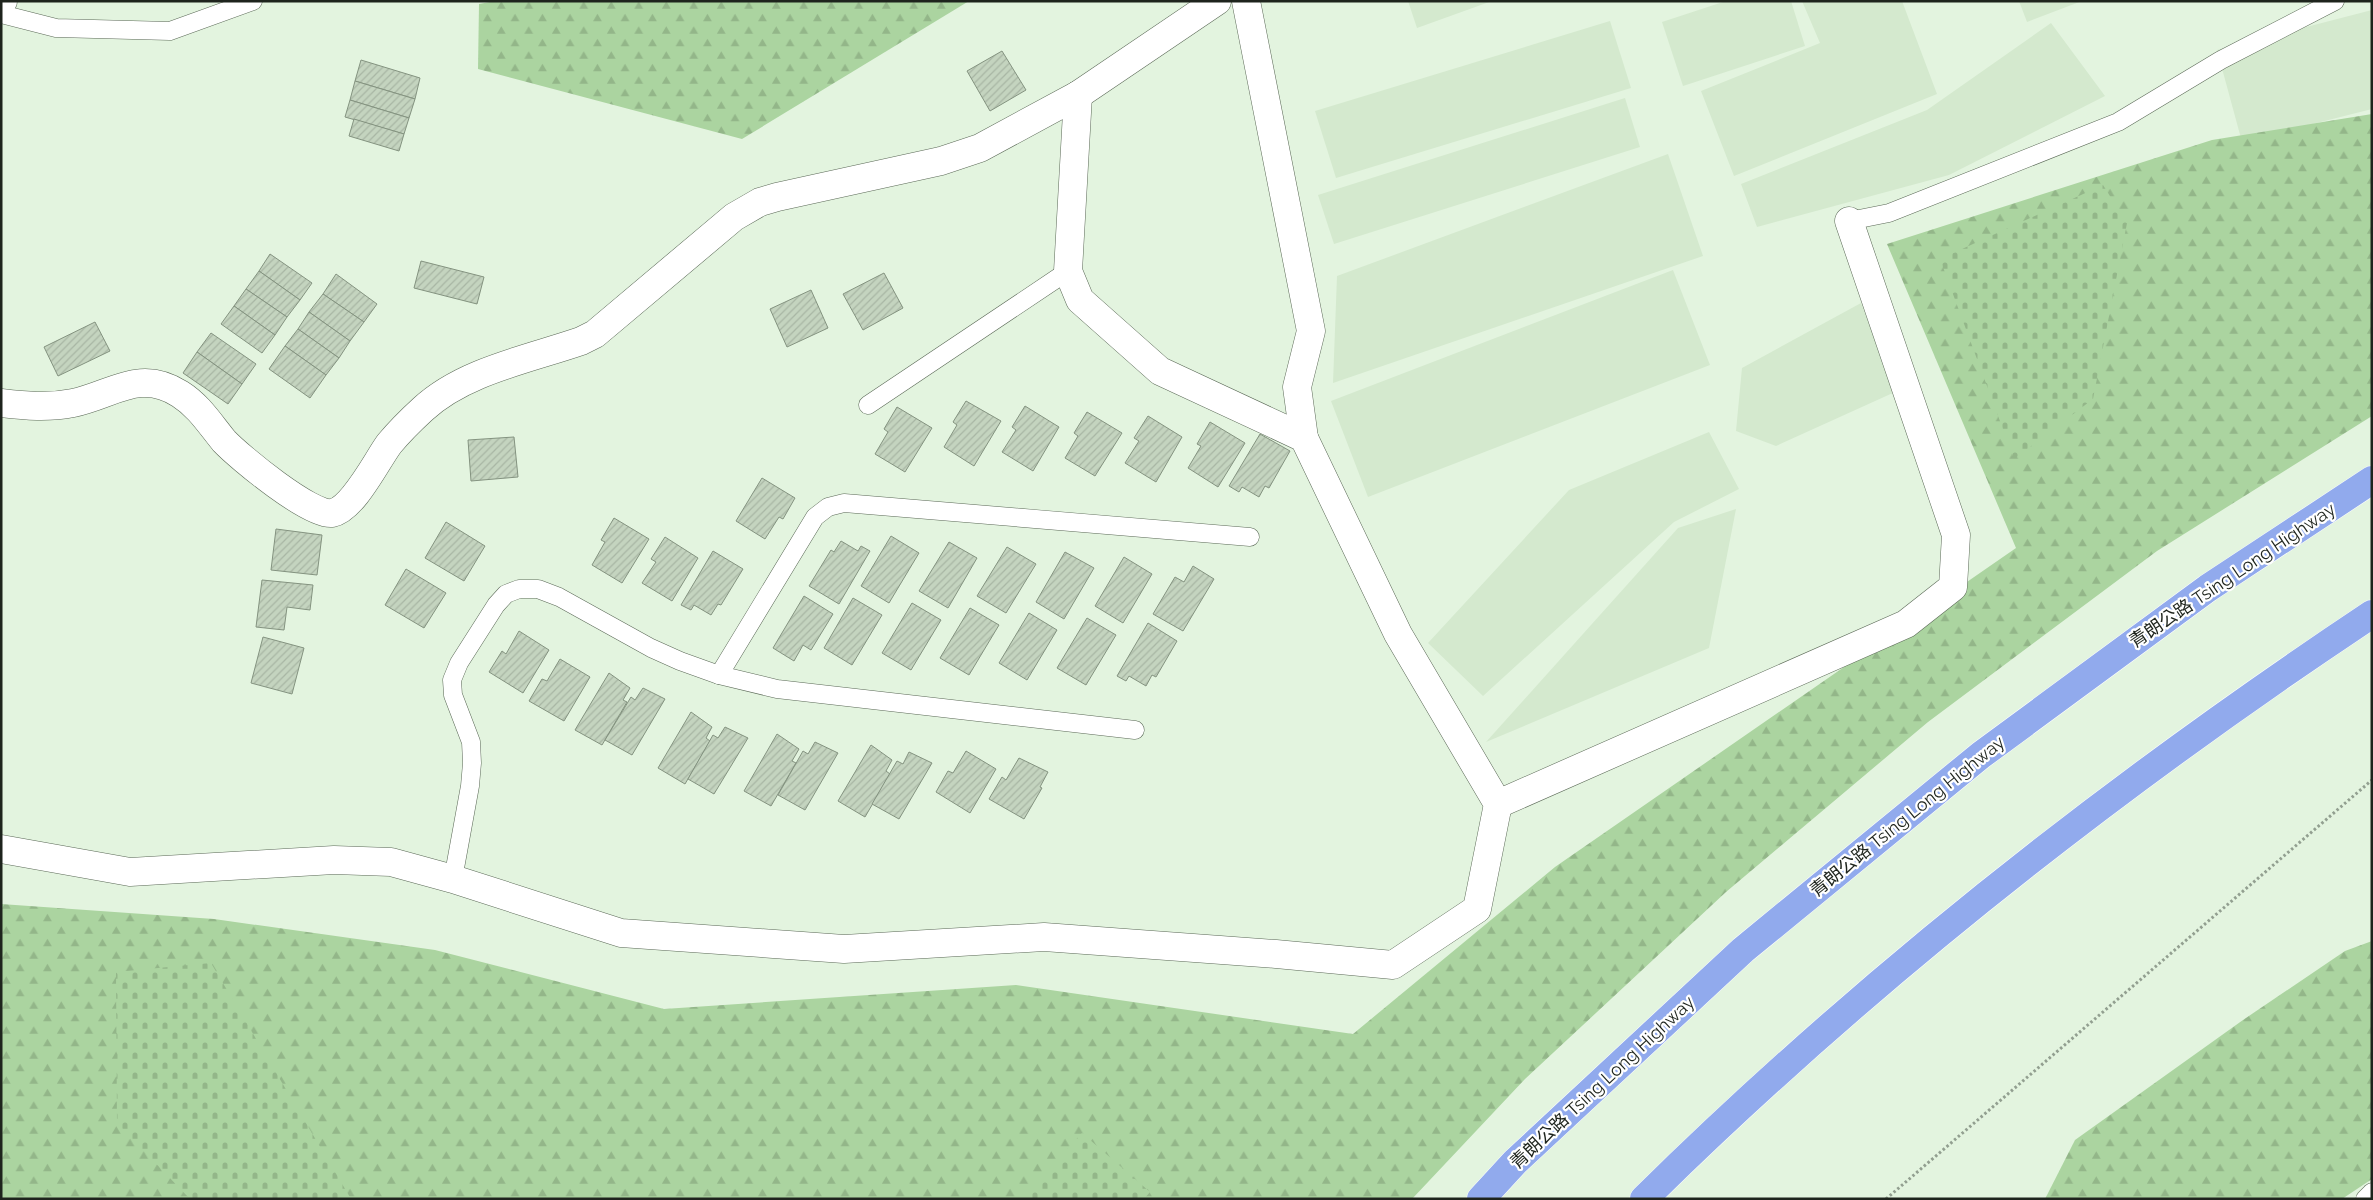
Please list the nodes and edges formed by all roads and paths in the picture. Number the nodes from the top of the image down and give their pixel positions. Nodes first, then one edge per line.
1 (253, 1) edge
2 (1217, 1) edge
3 (1246, 1) edge
4 (2335, 1) edge
5 (1, 14) edge
6 (1078, 95) junction
7 (1849, 221) joint
8 (1068, 271) junction
9 (1, 403) edge
10 (868, 405) dead end
11 (1304, 438) junction
12 (2372, 480) edge
13 (1250, 538) dead end
14 (2372, 614) edge
15 (719, 675) junction
16 (1135, 730) dead end
17 (2372, 780) edge
18 (1498, 804) junction
19 (1, 849) edge
20 (453, 878) junction
21 (2372, 1192) edge
22 (1481, 1199) edge
23 (1644, 1199) edge
24 (1886, 1199) edge
25 (2365, 1199) edge

1 - 5 lane
2 - 6 street
3 - 11 street
4 - 7 lane
6 - 8 street
6 - 9 street
7 - 18 street
8 - 10 lane
8 - 11 street
11 - 18 street
12 - 22 highway, 青朗公路 Tsing Long Highway
13 - 15 lane
14 - 23 highway
15 - 16 lane
15 - 20 lane
17 - 24 path
18 - 20 street
19 - 20 street
21 - 25 lane

